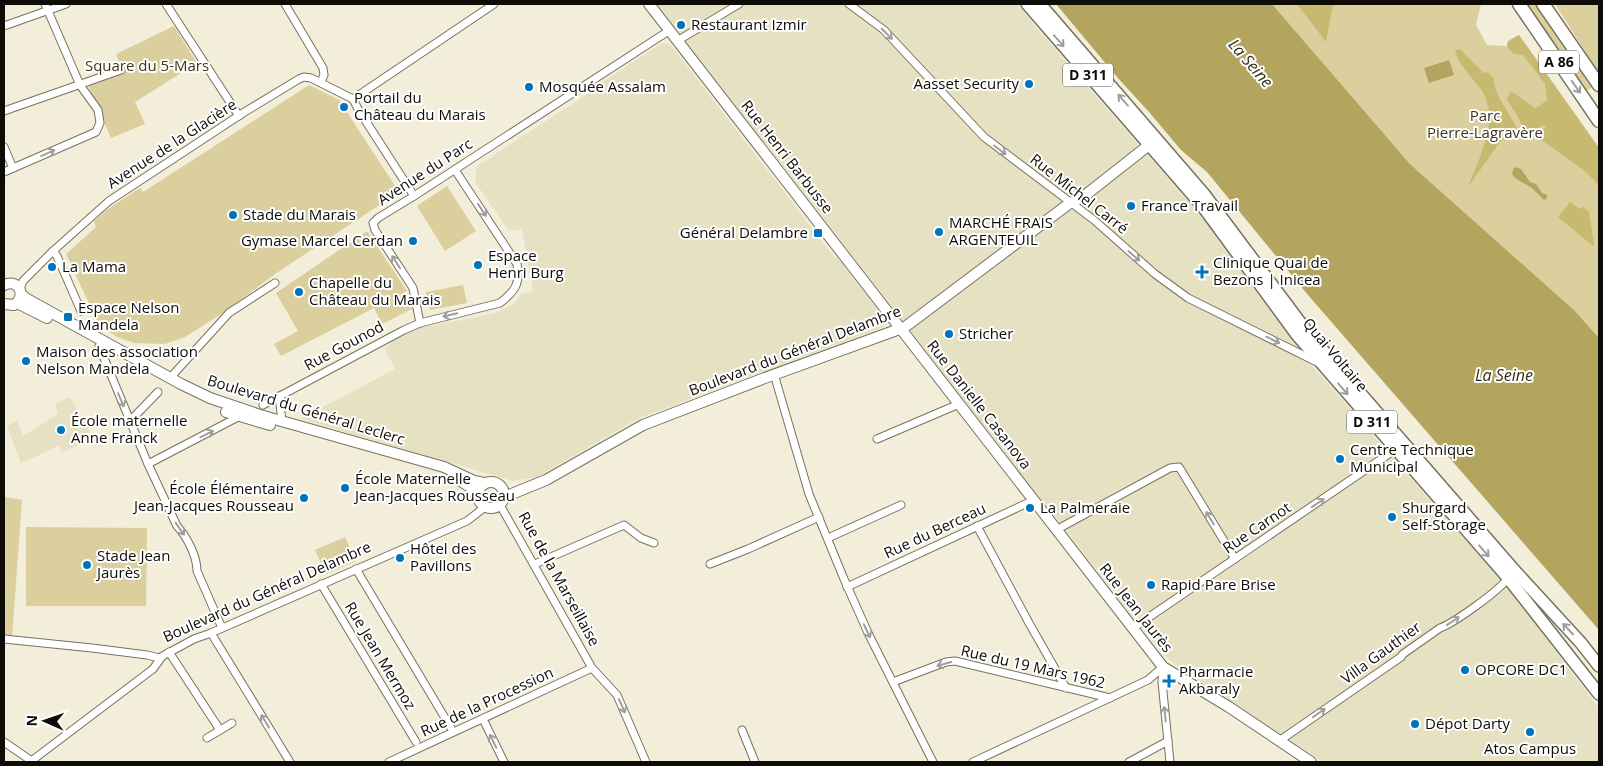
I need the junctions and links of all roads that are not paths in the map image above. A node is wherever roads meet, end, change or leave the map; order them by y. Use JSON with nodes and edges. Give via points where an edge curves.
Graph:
{"nodes":[{"id":1,"x":66,"y":4,"type":"edge"},
{"id":2,"x":166,"y":4,"type":"edge"},
{"id":3,"x":285,"y":4,"type":"edge"},
{"id":4,"x":494,"y":4,"type":"edge"},
{"id":5,"x":649,"y":4,"type":"edge"},
{"id":6,"x":739,"y":4,"type":"edge"},
{"id":7,"x":849,"y":4,"type":"edge"},
{"id":8,"x":1028,"y":4,"type":"edge"},
{"id":9,"x":1040,"y":4,"type":"edge"},
{"id":10,"x":1519,"y":4,"type":"edge"},
{"id":11,"x":1543,"y":4,"type":"edge"},
{"id":12,"x":1552,"y":4,"type":"edge"},
{"id":13,"x":46,"y":7,"type":"edge"},
{"id":14,"x":4,"y":26,"type":"edge"},
{"id":15,"x":670,"y":30,"type":"junction"},
{"id":16,"x":1565,"y":35,"type":"junction"},
{"id":17,"x":677,"y":41,"type":"junction"},
{"id":18,"x":121,"y":70,"type":"dead end"},
{"id":19,"x":321,"y":82,"type":"junction"},
{"id":20,"x":80,"y":85,"type":"junction"},
{"id":21,"x":1599,"y":85,"type":"edge"},
{"id":22,"x":353,"y":99,"type":"junction"},
{"id":23,"x":4,"y":111,"type":"edge"},
{"id":24,"x":239,"y":116,"type":"junction"},
{"id":25,"x":1599,"y":121,"type":"edge"},
{"id":26,"x":1153,"y":141,"type":"junction"},
{"id":27,"x":4,"y":147,"type":"edge"},
{"id":28,"x":13,"y":168,"type":"junction"},
{"id":29,"x":455,"y":170,"type":"junction"},
{"id":30,"x":4,"y":172,"type":"edge"},
{"id":31,"x":414,"y":196,"type":"junction"},
{"id":32,"x":1070,"y":203,"type":"junction"},
{"id":33,"x":53,"y":251,"type":"junction"},
{"id":34,"x":275,"y":283,"type":"dead end"},
{"id":35,"x":13,"y":288,"type":"edge"},
{"id":36,"x":4,"y":304,"type":"edge"},
{"id":37,"x":81,"y":311,"type":"dead end"},
{"id":38,"x":420,"y":323,"type":"junction"},
{"id":39,"x":901,"y":329,"type":"junction"},
{"id":40,"x":99,"y":346,"type":"junction"},
{"id":41,"x":1323,"y":365,"type":"junction"},
{"id":42,"x":774,"y":374,"type":"junction"},
{"id":43,"x":170,"y":378,"type":"junction"},
{"id":44,"x":158,"y":392,"type":"dead end"},
{"id":45,"x":280,"y":396,"type":"junction"},
{"id":46,"x":263,"y":404,"type":"dead end"},
{"id":47,"x":959,"y":404,"type":"junction"},
{"id":48,"x":240,"y":416,"type":"junction"},
{"id":49,"x":130,"y":421,"type":"junction"},
{"id":50,"x":282,"y":422,"type":"junction"},
{"id":51,"x":877,"y":439,"type":"dead end"},
{"id":52,"x":1396,"y":449,"type":"junction"},
{"id":53,"x":148,"y":464,"type":"junction"},
{"id":54,"x":484,"y":483,"type":"junction"},
{"id":55,"x":530,"y":486,"type":"junction"},
{"id":56,"x":501,"y":487,"type":"junction"},
{"id":57,"x":1034,"y":500,"type":"junction"},
{"id":58,"x":480,"y":501,"type":"junction"},
{"id":59,"x":502,"y":502,"type":"junction"},
{"id":60,"x":901,"y":505,"type":"dead end"},
{"id":61,"x":819,"y":518,"type":"junction"},
{"id":62,"x":977,"y":526,"type":"junction"},
{"id":63,"x":1056,"y":530,"type":"junction"},
{"id":64,"x":828,"y":538,"type":"junction"},
{"id":65,"x":654,"y":543,"type":"dead end"},
{"id":66,"x":1235,"y":559,"type":"junction"},
{"id":67,"x":534,"y":564,"type":"junction"},
{"id":68,"x":710,"y":564,"type":"dead end"},
{"id":69,"x":356,"y":569,"type":"junction"},
{"id":70,"x":1508,"y":578,"type":"junction"},
{"id":71,"x":321,"y":584,"type":"junction"},
{"id":72,"x":847,"y":587,"type":"junction"},
{"id":73,"x":222,"y":628,"type":"junction"},
{"id":74,"x":1132,"y":628,"type":"junction"},
{"id":75,"x":211,"y":633,"type":"junction"},
{"id":76,"x":4,"y":639,"type":"edge"},
{"id":77,"x":169,"y":652,"type":"junction"},
{"id":78,"x":161,"y":658,"type":"junction"},
{"id":79,"x":1163,"y":666,"type":"junction"},
{"id":80,"x":1599,"y":666,"type":"edge"},
{"id":81,"x":592,"y":668,"type":"junction"},
{"id":82,"x":893,"y":682,"type":"junction"},
{"id":83,"x":1066,"y":688,"type":"junction"},
{"id":84,"x":1599,"y":694,"type":"edge"},
{"id":85,"x":1110,"y":698,"type":"junction"},
{"id":86,"x":483,"y":719,"type":"junction"},
{"id":87,"x":232,"y":723,"type":"dead end"},
{"id":88,"x":220,"y":730,"type":"junction"},
{"id":89,"x":452,"y":730,"type":"junction"},
{"id":90,"x":742,"y":730,"type":"dead end"},
{"id":91,"x":207,"y":738,"type":"dead end"},
{"id":92,"x":1168,"y":741,"type":"junction"},
{"id":93,"x":1279,"y":741,"type":"junction"},
{"id":94,"x":4,"y":742,"type":"edge"},
{"id":95,"x":417,"y":745,"type":"junction"},
{"id":96,"x":396,"y":761,"type":"edge"},
{"id":97,"x":32,"y":762,"type":"edge"},
{"id":98,"x":290,"y":762,"type":"edge"},
{"id":99,"x":388,"y":762,"type":"edge"},
{"id":100,"x":504,"y":762,"type":"edge"},
{"id":101,"x":646,"y":762,"type":"edge"},
{"id":102,"x":755,"y":762,"type":"edge"},
{"id":103,"x":933,"y":762,"type":"edge"},
{"id":104,"x":973,"y":762,"type":"edge"},
{"id":105,"x":1128,"y":762,"type":"edge"},
{"id":106,"x":1170,"y":762,"type":"edge"},
{"id":107,"x":1311,"y":762,"type":"edge"}],
"edges":[{"from":1,"to":13,"type":"street"},
{"from":2,"to":24,"type":"street"},
{"from":3,"to":19,"type":"street","via":[[323,68]]},
{"from":4,"to":22,"type":"street"},
{"from":5,"to":15,"type":"street","name":"Rue Henri Barbusse"},
{"from":6,"to":17,"type":"street"},
{"from":7,"to":32,"type":"street","name":"Rue Michel Carré","one_way":true,"via":[[884,30],[984,137]]},
{"from":8,"to":26,"type":"main road","number":"D 311","one_way":true},
{"from":26,"to":9,"type":"main road","number":"D 311","one_way":true,"via":[[1142,122]]},
{"from":10,"to":25,"type":"highway","number":"A 86","one_way":true},
{"from":11,"to":16,"type":"highway","number":"A 86"},
{"from":12,"to":16,"type":"highway","via":[[1566,28]]},
{"from":13,"to":14,"type":"street"},
{"from":13,"to":20,"type":"street"},
{"from":15,"to":17,"type":"street","name":"Rue Henri Barbusse"},
{"from":15,"to":29,"type":"street","name":"Avenue du Parc"},
{"from":16,"to":21,"type":"highway","number":"A 86"},
{"from":17,"to":39,"type":"street","name":"Rue Henri Barbusse"},
{"from":18,"to":20,"type":"street"},
{"from":19,"to":22,"type":"street","name":"Avenue de la Glacière"},
{"from":19,"to":24,"type":"street","name":"Avenue de la Glacière","via":[[304,77],[299,79]]},
{"from":20,"to":23,"type":"street"},
{"from":28,"to":20,"type":"street","one_way":true,"via":[[96,132],[100,123],[98,110]]},
{"from":22,"to":31,"type":"street"},
{"from":24,"to":33,"type":"street","name":"Avenue de la Glacière","via":[[109,201]]},
{"from":26,"to":32,"type":"street","name":"Boulevard du Général Delambre","via":[[1083,197]]},
{"from":26,"to":41,"type":"main road","name":"Quai Voltaire","number":"D 311","via":[[1297,335]]},
{"from":80,"to":26,"type":"main road","name":"Quai Voltaire","number":"D 311","one_way":true,"via":[[1308,333],[1210,201],[1167,151]]},
{"from":27,"to":28,"type":"street"},
{"from":28,"to":30,"type":"street"},
{"from":29,"to":31,"type":"street","name":"Avenue du Parc"},
{"from":29,"to":38,"type":"street","name":"Rue Gounod","one_way":true,"via":[[514,258],[519,274],[517,285],[500,302]]},
{"from":38,"to":31,"type":"street","name":"Avenue du Parc","one_way":true,"via":[[413,288],[373,223]]},
{"from":32,"to":39,"type":"street","name":"Boulevard du Général Delambre"},
{"from":32,"to":41,"type":"street","name":"Rue Michel Carré","one_way":true,"via":[[1188,298]]},
{"from":33,"to":35,"type":"street","name":"Avenue de la Glacière"},
{"from":33,"to":37,"type":"street"},
{"from":34,"to":43,"type":"street","via":[[229,313]]},
{"from":35,"to":36,"type":"street","via":[[10,306]]},
{"from":35,"to":40,"type":"street","name":"Boulevard du Général Leclerc"},
{"from":35,"to":43,"type":"street","name":"Boulevard du Général Leclerc","via":[[27,299]]},
{"from":38,"to":45,"type":"street","name":"Rue Gounod"},
{"from":39,"to":42,"type":"street","name":"Boulevard du Général Delambre"},
{"from":39,"to":47,"type":"street","name":"Rue Danielle Casanova"},
{"from":40,"to":48,"type":"street","name":"Boulevard du Général Leclerc","via":[[191,396]]},
{"from":40,"to":49,"type":"street","one_way":true},
{"from":41,"to":52,"type":"main road","name":"Quai Voltaire","number":"D 311","one_way":true},
{"from":42,"to":55,"type":"street","name":"Boulevard du Général Delambre","via":[[643,425],[554,476]]},
{"from":42,"to":61,"type":"street"},
{"from":43,"to":50,"type":"street","name":"Boulevard du Général Leclerc","via":[[216,400]]},
{"from":44,"to":49,"type":"street"},
{"from":45,"to":46,"type":"street","name":"Rue Gounod"},
{"from":45,"to":50,"type":"street"},
{"from":47,"to":51,"type":"street"},
{"from":47,"to":57,"type":"street","name":"Rue Danielle Casanova"},
{"from":53,"to":48,"type":"street","one_way":true},
{"from":48,"to":58,"type":"street","name":"Boulevard du Général Leclerc","via":[[440,472],[467,485]]},
{"from":49,"to":53,"type":"street"},
{"from":50,"to":54,"type":"street","name":"Boulevard du Général Leclerc","via":[[444,468]]},
{"from":66,"to":52,"type":"street","name":"Rue Carnot","one_way":true},
{"from":52,"to":70,"type":"main road","name":"Quai Voltaire","number":"D 311","one_way":true},
{"from":53,"to":73,"type":"street","one_way":true,"via":[[177,526],[184,534]]},
{"from":54,"to":56,"type":"street","via":[[494,482]]},
{"from":54,"to":58,"type":"street","via":[[479,488]]},
{"from":55,"to":56,"type":"street","name":"Boulevard du Général Delambre"},
{"from":55,"to":59,"type":"street","name":"Boulevard du Général Delambre","via":[[509,495]]},
{"from":56,"to":59,"type":"street","via":[[504,492]]},
{"from":57,"to":62,"type":"street","name":"Rue du Berceau"},
{"from":57,"to":63,"type":"street","name":"Rue Jean Jaurès"},
{"from":58,"to":59,"type":"street","via":[[494,508]]},
{"from":58,"to":69,"type":"street","name":"Boulevard du Général Delambre","via":[[476,513],[467,520]]},
{"from":59,"to":67,"type":"street","name":"Rue de la Marseillaise"},
{"from":60,"to":64,"type":"street"},
{"from":61,"to":64,"type":"street"},
{"from":61,"to":68,"type":"street"},
{"from":62,"to":72,"type":"street","name":"Rue du Berceau"},
{"from":62,"to":83,"type":"street"},
{"from":66,"to":63,"type":"street","one_way":true,"via":[[1179,467],[1170,468]]},
{"from":63,"to":74,"type":"street","name":"Rue Jean Jaurès"},
{"from":64,"to":72,"type":"street"},
{"from":65,"to":67,"type":"street","via":[[624,525]]},
{"from":66,"to":74,"type":"street","name":"Rue Carnot"},
{"from":67,"to":81,"type":"street","name":"Rue de la Marseillaise"},
{"from":69,"to":71,"type":"street","name":"Boulevard du Général Delambre"},
{"from":69,"to":89,"type":"street"},
{"from":70,"to":84,"type":"main road","name":"Quai Voltaire","number":"D 311"},
{"from":93,"to":70,"type":"street","name":"Villa Gauthier","one_way":true,"via":[[1499,589]]},
{"from":71,"to":73,"type":"street","name":"Boulevard du Général Delambre"},
{"from":71,"to":95,"type":"street","name":"Rue Jean Mermoz"},
{"from":72,"to":82,"type":"street","one_way":true},
{"from":73,"to":75,"type":"street","name":"Boulevard du Général Delambre"},
{"from":74,"to":79,"type":"street","name":"Rue Jean Jaurès"},
{"from":75,"to":77,"type":"street","name":"Boulevard du Général Delambre"},
{"from":98,"to":75,"type":"street","one_way":true},
{"from":76,"to":78,"type":"street","name":"Boulevard du Général Delambre"},
{"from":77,"to":78,"type":"street","name":"Boulevard du Général Delambre"},
{"from":77,"to":88,"type":"street"},
{"from":78,"to":97,"type":"street","via":[[153,669]]},
{"from":79,"to":85,"type":"street","via":[[1148,680]]},
{"from":92,"to":79,"type":"street","one_way":true},
{"from":79,"to":93,"type":"street","name":"Rue Jean Jaurès"},
{"from":81,"to":86,"type":"street","name":"Rue de la Procession"},
{"from":81,"to":101,"type":"street","name":"Rue de la Marseillaise","one_way":true,"via":[[617,695]]},
{"from":83,"to":82,"type":"street","name":"Rue du 19 Mars 1962","one_way":true,"via":[[955,661]]},
{"from":82,"to":103,"type":"street"},
{"from":83,"to":85,"type":"street","name":"Rue du 19 Mars 1962"},
{"from":85,"to":104,"type":"street"},
{"from":86,"to":89,"type":"street","name":"Rue de la Procession"},
{"from":100,"to":86,"type":"street","one_way":true},
{"from":87,"to":88,"type":"street"},
{"from":88,"to":91,"type":"street"},
{"from":89,"to":95,"type":"street","name":"Rue de la Procession"},
{"from":90,"to":102,"type":"street"},
{"from":92,"to":105,"type":"street"},
{"from":92,"to":106,"type":"street"},
{"from":93,"to":107,"type":"street","name":"Rue Jean Jaurès"},
{"from":94,"to":97,"type":"street"},
{"from":95,"to":96,"type":"street","name":"Rue de la Procession"},
{"from":96,"to":99,"type":"street","name":"Rue de la Procession"}]}
